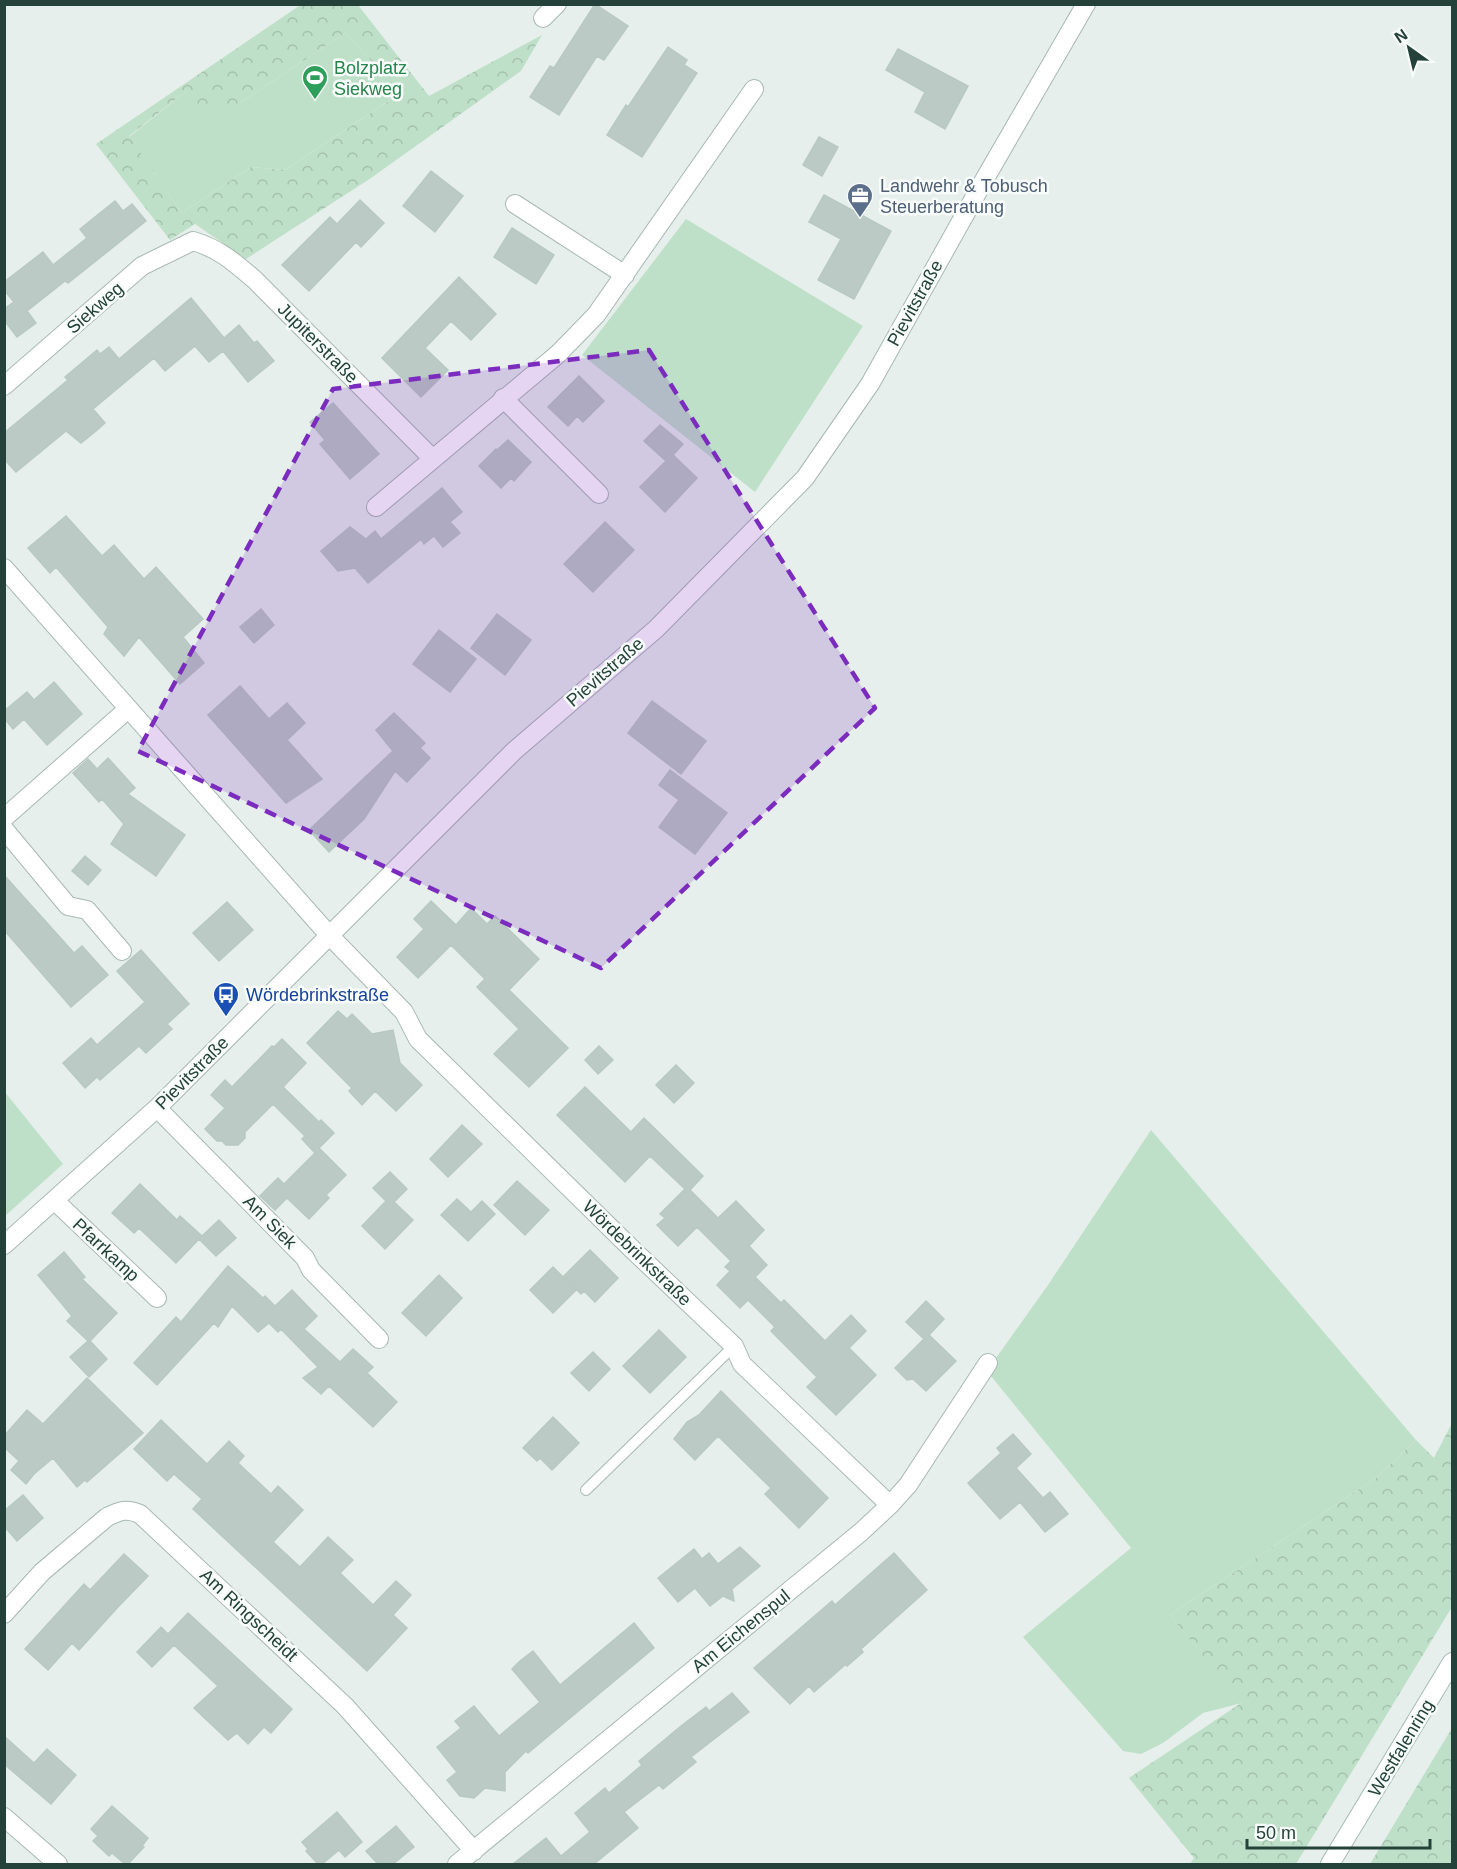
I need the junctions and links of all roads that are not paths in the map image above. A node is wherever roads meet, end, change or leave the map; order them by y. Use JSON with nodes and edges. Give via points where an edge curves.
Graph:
{"nodes":[{"id":1,"x":557,"y":4,"type":"edge"},
{"id":2,"x":1086,"y":4,"type":"edge"},
{"id":3,"x":543,"y":18,"type":"dead end"},
{"id":4,"x":754,"y":89,"type":"dead end"},
{"id":5,"x":515,"y":204,"type":"dead end"},
{"id":6,"x":193,"y":241,"type":"joint"},
{"id":7,"x":625,"y":275,"type":"junction"},
{"id":8,"x":4,"y":386,"type":"edge"},
{"id":9,"x":503,"y":398,"type":"junction"},
{"id":10,"x":433,"y":459,"type":"junction"},
{"id":11,"x":599,"y":494,"type":"dead end"},
{"id":12,"x":376,"y":507,"type":"dead end"},
{"id":13,"x":4,"y":568,"type":"edge"},
{"id":14,"x":128,"y":709,"type":"junction"},
{"id":15,"x":4,"y":818,"type":"edge"},
{"id":16,"x":4,"y":829,"type":"edge"},
{"id":17,"x":329,"y":935,"type":"junction"},
{"id":18,"x":122,"y":951,"type":"dead end"},
{"id":19,"x":157,"y":1108,"type":"junction"},
{"id":20,"x":55,"y":1201,"type":"junction"},
{"id":21,"x":4,"y":1245,"type":"edge"},
{"id":22,"x":157,"y":1298,"type":"dead end"},
{"id":23,"x":379,"y":1339,"type":"dead end"},
{"id":24,"x":734,"y":1346,"type":"junction"},
{"id":25,"x":988,"y":1363,"type":"dead end"},
{"id":26,"x":586,"y":1490,"type":"dead end"},
{"id":27,"x":890,"y":1505,"type":"junction"},
{"id":28,"x":4,"y":1614,"type":"edge"},
{"id":29,"x":1452,"y":1662,"type":"edge"},
{"id":30,"x":4,"y":1817,"type":"edge"},
{"id":31,"x":474,"y":1851,"type":"junction"},
{"id":32,"x":58,"y":1864,"type":"edge"},
{"id":33,"x":458,"y":1864,"type":"edge"},
{"id":34,"x":1330,"y":1864,"type":"edge"}],
"edges":[{"from":1,"to":3,"type":"street"},
{"from":2,"to":17,"type":"street","name":"Pievitstraße","via":[[870,384],[805,477],[656,629],[514,751]]},
{"from":4,"to":7,"type":"street"},
{"from":5,"to":7,"type":"street"},
{"from":6,"to":8,"type":"street","name":"Siekweg","via":[[142,266]]},
{"from":6,"to":10,"type":"street","name":"Jupiterstraße","via":[[211,246],[255,280]]},
{"from":7,"to":9,"type":"street","via":[[596,315],[558,354]]},
{"from":9,"to":10,"type":"street"},
{"from":9,"to":11,"type":"street"},
{"from":10,"to":12,"type":"street"},
{"from":13,"to":14,"type":"street","name":"Wördebrinkstraße"},
{"from":14,"to":15,"type":"street"},
{"from":14,"to":17,"type":"street","name":"Wördebrinkstraße"},
{"from":16,"to":18,"type":"street","via":[[68,906],[87,910]]},
{"from":17,"to":19,"type":"street","name":"Pievitstraße"},
{"from":17,"to":24,"type":"street","name":"Wördebrinkstraße","via":[[404,1012],[418,1039]]},
{"from":19,"to":20,"type":"street","name":"Pievitstraße"},
{"from":19,"to":23,"type":"street","name":"Am Siek","via":[[305,1257],[311,1270]]},
{"from":20,"to":21,"type":"street","name":"Pievitstraße"},
{"from":20,"to":22,"type":"street","name":"Pfarrkamp"},
{"from":24,"to":26,"type":"lane"},
{"from":24,"to":27,"type":"street","name":"Wördebrinkstraße","via":[[742,1364]]},
{"from":25,"to":27,"type":"street","name":"Am Eichenspul","via":[[908,1485]]},
{"from":27,"to":31,"type":"street","name":"Am Eichenspul"},
{"from":28,"to":31,"type":"street","name":"Am Ringscheidt","via":[[42,1572],[99,1522],[118,1512],[130,1510],[140,1514],[345,1706]]},
{"from":29,"to":34,"type":"street","name":"Westfalenring"},
{"from":30,"to":32,"type":"street"},
{"from":31,"to":33,"type":"street","name":"Am Eichenspul"}]}
